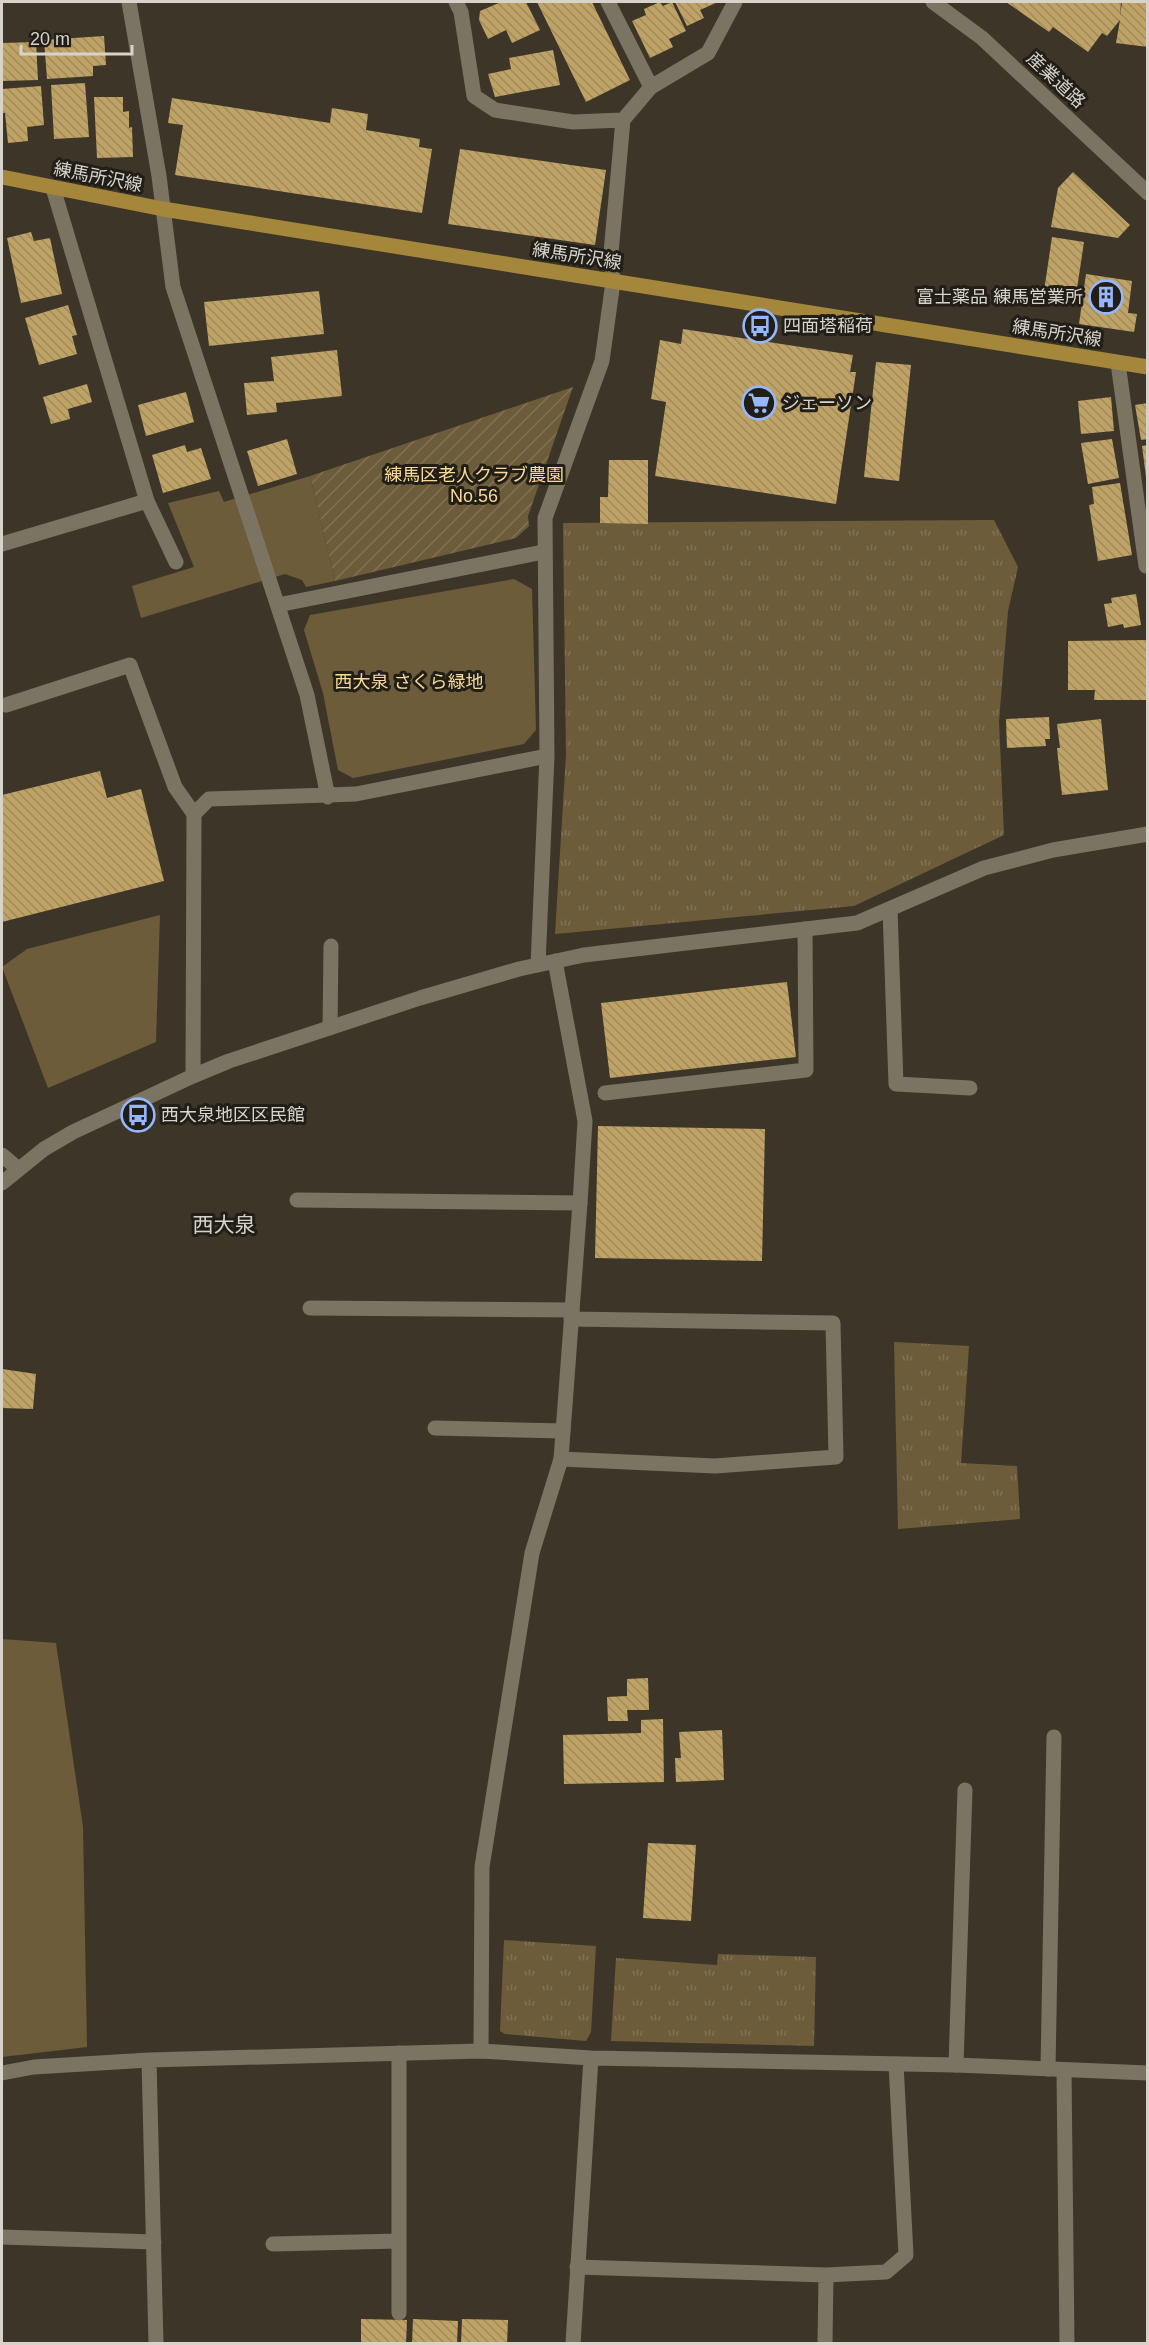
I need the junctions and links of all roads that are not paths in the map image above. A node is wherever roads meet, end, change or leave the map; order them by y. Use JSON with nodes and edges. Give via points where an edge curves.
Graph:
{"nodes":[{"id":1,"x":129,"y":2,"type":"edge"},
{"id":2,"x":456,"y":2,"type":"edge"},
{"id":3,"x":608,"y":2,"type":"edge"},
{"id":4,"x":735,"y":2,"type":"edge"},
{"id":5,"x":933,"y":2,"type":"edge"},
{"id":6,"x":651,"y":87,"type":"junction"},
{"id":7,"x":623,"y":120,"type":"junction"},
{"id":8,"x":2,"y":177,"type":"edge"},
{"id":9,"x":53,"y":188,"type":"junction"},
{"id":10,"x":1148,"y":193,"type":"edge"},
{"id":11,"x":163,"y":209,"type":"junction"},
{"id":12,"x":613,"y":282,"type":"junction"},
{"id":13,"x":1118,"y":363,"type":"junction"},
{"id":14,"x":1148,"y":368,"type":"edge"},
{"id":15,"x":147,"y":501,"type":"junction"},
{"id":16,"x":2,"y":544,"type":"edge"},
{"id":17,"x":543,"y":552,"type":"junction"},
{"id":18,"x":176,"y":562,"type":"dead end"},
{"id":19,"x":1146,"y":566,"type":"edge"},
{"id":20,"x":278,"y":604,"type":"junction"},
{"id":21,"x":6,"y":705,"type":"dead end"},
{"id":22,"x":547,"y":756,"type":"junction"},
{"id":23,"x":328,"y":797,"type":"junction"},
{"id":24,"x":194,"y":814,"type":"junction"},
{"id":25,"x":1148,"y":834,"type":"edge"},
{"id":26,"x":890,"y":909,"type":"junction"},
{"id":27,"x":805,"y":929,"type":"junction"},
{"id":28,"x":331,"y":946,"type":"dead end"},
{"id":29,"x":555,"y":961,"type":"junction"},
{"id":30,"x":538,"y":965,"type":"junction"},
{"id":31,"x":330,"y":1028,"type":"junction"},
{"id":32,"x":193,"y":1076,"type":"junction"},
{"id":33,"x":970,"y":1088,"type":"dead end"},
{"id":34,"x":605,"y":1093,"type":"dead end"},
{"id":35,"x":2,"y":1155,"type":"edge"},
{"id":36,"x":17,"y":1168,"type":"junction"},
{"id":37,"x":2,"y":1183,"type":"edge"},
{"id":38,"x":297,"y":1200,"type":"dead end"},
{"id":39,"x":580,"y":1203,"type":"junction"},
{"id":40,"x":310,"y":1308,"type":"dead end"},
{"id":41,"x":571,"y":1314,"type":"junction"},
{"id":42,"x":435,"y":1428,"type":"dead end"},
{"id":43,"x":563,"y":1431,"type":"junction"},
{"id":44,"x":561,"y":1459,"type":"junction"},
{"id":45,"x":1054,"y":1737,"type":"dead end"},
{"id":46,"x":965,"y":1790,"type":"dead end"},
{"id":47,"x":481,"y":2051,"type":"junction"},
{"id":48,"x":399,"y":2053,"type":"junction"},
{"id":49,"x":591,"y":2058,"type":"junction"},
{"id":50,"x":149,"y":2060,"type":"junction"},
{"id":51,"x":896,"y":2064,"type":"junction"},
{"id":52,"x":956,"y":2065,"type":"junction"},
{"id":53,"x":1048,"y":2069,"type":"junction"},
{"id":54,"x":1064,"y":2070,"type":"junction"},
{"id":55,"x":2,"y":2073,"type":"edge"},
{"id":56,"x":1148,"y":2073,"type":"edge"},
{"id":57,"x":2,"y":2237,"type":"edge"},
{"id":58,"x":399,"y":2241,"type":"junction"},
{"id":59,"x":154,"y":2242,"type":"junction"},
{"id":60,"x":273,"y":2244,"type":"dead end"},
{"id":61,"x":577,"y":2267,"type":"junction"},
{"id":62,"x":826,"y":2275,"type":"junction"},
{"id":63,"x":399,"y":2313,"type":"dead end"},
{"id":64,"x":156,"y":2343,"type":"edge"},
{"id":65,"x":573,"y":2343,"type":"edge"},
{"id":66,"x":825,"y":2343,"type":"edge"},
{"id":67,"x":1067,"y":2343,"type":"edge"}],
"edges":[{"from":1,"to":11,"type":"street"},
{"from":2,"to":7,"type":"street","via":[[462,12],[474,96],[495,110],[573,122]]},
{"from":3,"to":6,"type":"street"},
{"from":4,"to":6,"type":"street","via":[[708,53]]},
{"from":5,"to":10,"type":"street","name":"産業道路","via":[[982,38]]},
{"from":6,"to":7,"type":"street"},
{"from":7,"to":12,"type":"street","via":[[611,253]]},
{"from":8,"to":9,"type":"main road","name":"練馬所沢線"},
{"from":9,"to":11,"type":"main road","name":"練馬所沢線"},
{"from":9,"to":15,"type":"street"},
{"from":11,"to":12,"type":"main road","name":"練馬所沢線"},
{"from":11,"to":20,"type":"street","via":[[173,287]]},
{"from":12,"to":13,"type":"main road","name":"練馬所沢線"},
{"from":12,"to":17,"type":"street","via":[[602,361],[544,518]]},
{"from":13,"to":14,"type":"main road","name":"練馬所沢線"},
{"from":13,"to":19,"type":"street"},
{"from":15,"to":16,"type":"street"},
{"from":15,"to":18,"type":"street"},
{"from":17,"to":20,"type":"street"},
{"from":17,"to":22,"type":"street"},
{"from":20,"to":23,"type":"street","via":[[307,695]]},
{"from":21,"to":24,"type":"street","via":[[130,665],[175,788]]},
{"from":22,"to":23,"type":"street"},
{"from":22,"to":30,"type":"street"},
{"from":23,"to":24,"type":"street","via":[[209,799]]},
{"from":24,"to":32,"type":"street"},
{"from":25,"to":26,"type":"street","via":[[1053,850],[984,868]]},
{"from":26,"to":27,"type":"street","via":[[857,923]]},
{"from":26,"to":33,"type":"street","via":[[896,1084]]},
{"from":27,"to":29,"type":"street"},
{"from":27,"to":34,"type":"street","via":[[806,1070]]},
{"from":28,"to":31,"type":"street"},
{"from":29,"to":30,"type":"street"},
{"from":29,"to":39,"type":"street","via":[[585,1120]]},
{"from":30,"to":31,"type":"street"},
{"from":31,"to":32,"type":"street"},
{"from":32,"to":36,"type":"street","via":[[73,1132]]},
{"from":35,"to":36,"type":"street"},
{"from":36,"to":37,"type":"street"},
{"from":38,"to":39,"type":"street"},
{"from":39,"to":41,"type":"street"},
{"from":40,"to":41,"type":"street"},
{"from":41,"to":43,"type":"street"},
{"from":41,"to":44,"type":"street","via":[[833,1323],[836,1457],[715,1466]]},
{"from":42,"to":43,"type":"street"},
{"from":43,"to":44,"type":"street"},
{"from":44,"to":47,"type":"street","via":[[532,1553],[482,1867]]},
{"from":45,"to":53,"type":"street"},
{"from":46,"to":52,"type":"street"},
{"from":47,"to":48,"type":"street"},
{"from":47,"to":49,"type":"street"},
{"from":48,"to":50,"type":"street"},
{"from":48,"to":58,"type":"street"},
{"from":49,"to":51,"type":"street"},
{"from":49,"to":61,"type":"street"},
{"from":50,"to":55,"type":"street","via":[[34,2067]]},
{"from":50,"to":59,"type":"street"},
{"from":51,"to":52,"type":"street"},
{"from":51,"to":62,"type":"street","via":[[906,2255],[886,2272]]},
{"from":52,"to":53,"type":"street"},
{"from":53,"to":54,"type":"street"},
{"from":54,"to":56,"type":"street"},
{"from":54,"to":67,"type":"street"},
{"from":57,"to":59,"type":"street"},
{"from":58,"to":60,"type":"street"},
{"from":58,"to":63,"type":"street"},
{"from":59,"to":64,"type":"street"},
{"from":61,"to":62,"type":"street"},
{"from":61,"to":65,"type":"street"},
{"from":62,"to":66,"type":"street"}]}
